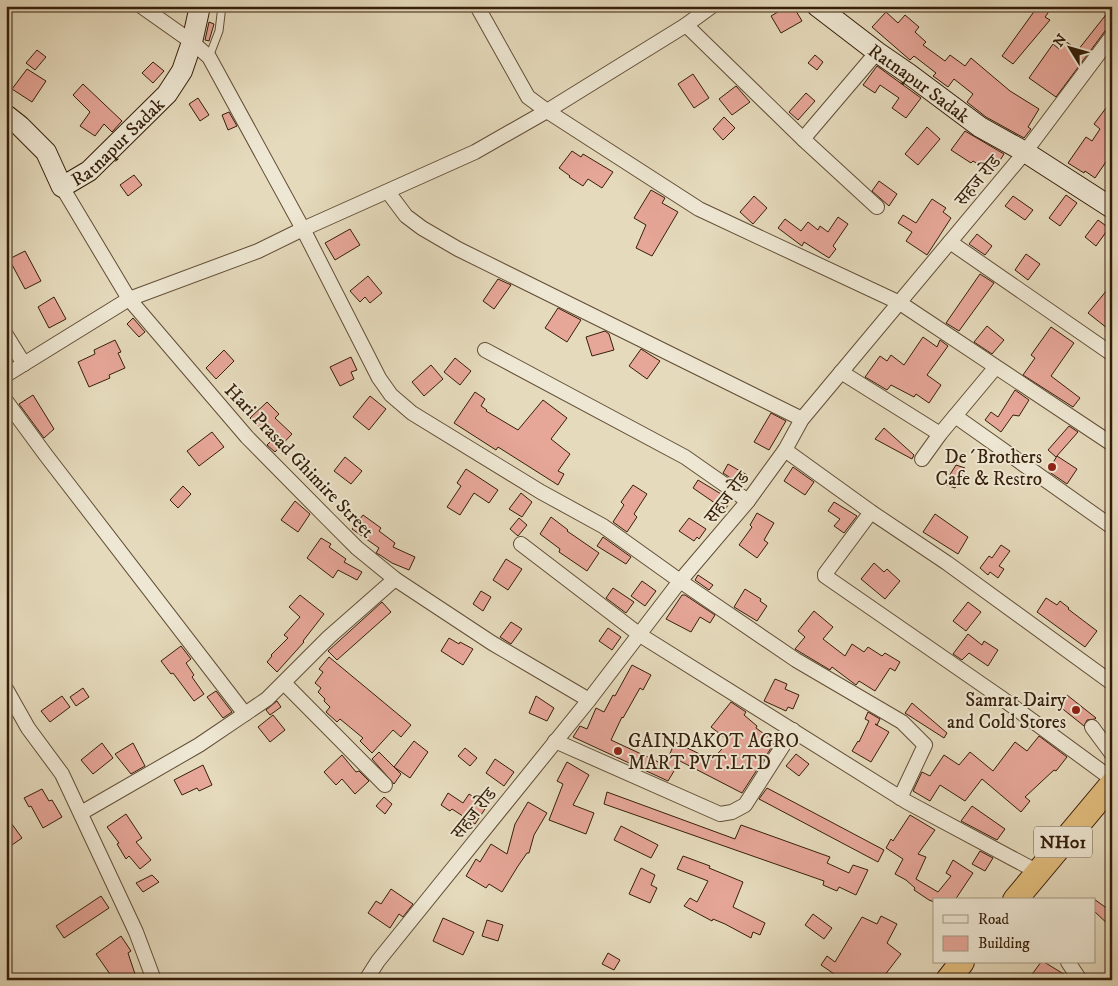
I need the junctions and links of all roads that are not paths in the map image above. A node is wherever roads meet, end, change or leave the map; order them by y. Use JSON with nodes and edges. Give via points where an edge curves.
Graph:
{"nodes":[{"id":1,"x":141,"y":6,"type":"edge"},
{"id":2,"x":200,"y":6,"type":"edge"},
{"id":3,"x":222,"y":6,"type":"edge"},
{"id":4,"x":477,"y":6,"type":"edge"},
{"id":5,"x":817,"y":6,"type":"edge"},
{"id":6,"x":710,"y":7,"type":"edge"},
{"id":7,"x":686,"y":25,"type":"junction"},
{"id":8,"x":1112,"y":36,"type":"edge"},
{"id":9,"x":192,"y":42,"type":"junction"},
{"id":10,"x":877,"y":52,"type":"junction"},
{"id":11,"x":209,"y":57,"type":"junction"},
{"id":12,"x":547,"y":110,"type":"junction"},
{"id":13,"x":6,"y":115,"type":"edge"},
{"id":14,"x":803,"y":139,"type":"junction"},
{"id":15,"x":1025,"y":152,"type":"junction"},
{"id":16,"x":62,"y":186,"type":"junction"},
{"id":17,"x":388,"y":192,"type":"junction"},
{"id":18,"x":877,"y":207,"type":"dead end"},
{"id":19,"x":1112,"y":208,"type":"edge"},
{"id":20,"x":304,"y":229,"type":"junction"},
{"id":21,"x":950,"y":242,"type":"junction"},
{"id":22,"x":129,"y":299,"type":"junction"},
{"id":23,"x":900,"y":303,"type":"junction"},
{"id":24,"x":6,"y":335,"type":"edge"},
{"id":25,"x":485,"y":350,"type":"dead end"},
{"id":26,"x":1112,"y":354,"type":"edge"},
{"id":27,"x":24,"y":364,"type":"junction"},
{"id":28,"x":995,"y":368,"type":"junction"},
{"id":29,"x":841,"y":372,"type":"junction"},
{"id":30,"x":6,"y":375,"type":"edge"},
{"id":31,"x":6,"y":401,"type":"edge"},
{"id":32,"x":955,"y":416,"type":"junction"},
{"id":33,"x":802,"y":419,"type":"junction"},
{"id":34,"x":940,"y":434,"type":"junction"},
{"id":35,"x":1112,"y":444,"type":"edge"},
{"id":36,"x":785,"y":450,"type":"junction"},
{"id":37,"x":922,"y":459,"type":"dead end"},
{"id":38,"x":748,"y":501,"type":"junction"},
{"id":39,"x":871,"y":512,"type":"junction"},
{"id":40,"x":1112,"y":527,"type":"edge"},
{"id":41,"x":521,"y":544,"type":"dead end"},
{"id":42,"x":395,"y":579,"type":"junction"},
{"id":43,"x":680,"y":581,"type":"junction"},
{"id":44,"x":640,"y":634,"type":"junction"},
{"id":45,"x":284,"y":683,"type":"junction"},
{"id":46,"x":1112,"y":683,"type":"edge"},
{"id":47,"x":6,"y":689,"type":"edge"},
{"id":48,"x":589,"y":700,"type":"junction"},
{"id":49,"x":245,"y":714,"type":"junction"},
{"id":50,"x":1092,"y":726,"type":"dead end"},
{"id":51,"x":793,"y":730,"type":"junction"},
{"id":52,"x":555,"y":741,"type":"junction"},
{"id":53,"x":1112,"y":754,"type":"edge"},
{"id":54,"x":1112,"y":779,"type":"edge"},
{"id":55,"x":1112,"y":784,"type":"edge"},
{"id":56,"x":385,"y":785,"type":"dead end"},
{"id":57,"x":900,"y":798,"type":"junction"},
{"id":58,"x":81,"y":813,"type":"junction"},
{"id":59,"x":1038,"y":872,"type":"junction"},
{"id":60,"x":1018,"y":898,"type":"edge"},
{"id":61,"x":960,"y":964,"type":"edge"},
{"id":62,"x":1069,"y":964,"type":"edge"},
{"id":63,"x":154,"y":980,"type":"edge"},
{"id":64,"x":366,"y":980,"type":"edge"},
{"id":65,"x":948,"y":980,"type":"edge"},
{"id":66,"x":1080,"y":980,"type":"edge"}],
"edges":[{"from":1,"to":9,"type":"street"},
{"from":2,"to":9,"type":"main road","name":"Ratnapur Sadak"},
{"from":3,"to":11,"type":"lane","via":[[219,31]]},
{"from":4,"to":12,"type":"street","via":[[528,97]]},
{"from":5,"to":10,"type":"main road","name":"Ratnapur Sadak"},
{"from":6,"to":7,"type":"street"},
{"from":7,"to":12,"type":"street"},
{"from":7,"to":14,"type":"street"},
{"from":8,"to":15,"type":"street","name":"सहज रोड"},
{"from":9,"to":11,"type":"street"},
{"from":9,"to":16,"type":"main road","name":"Ratnapur Sadak","via":[[182,71],[168,94],[89,171]]},
{"from":10,"to":14,"type":"street"},
{"from":10,"to":15,"type":"main road","name":"Ratnapur Sadak","via":[[980,128]]},
{"from":11,"to":20,"type":"street"},
{"from":12,"to":17,"type":"street","via":[[475,152]]},
{"from":12,"to":23,"type":"street","via":[[700,209]]},
{"from":13,"to":16,"type":"main road","name":"Ratnapur Sadak","via":[[46,152]]},
{"from":14,"to":18,"type":"street"},
{"from":15,"to":19,"type":"main road","name":"Ratnapur Sadak"},
{"from":15,"to":21,"type":"street","name":"सहज रोड"},
{"from":16,"to":22,"type":"street","name":"Hari Prasad Ghimire Street"},
{"from":17,"to":20,"type":"street"},
{"from":17,"to":33,"type":"street","via":[[406,216],[458,249]]},
{"from":20,"to":22,"type":"street","via":[[258,251]]},
{"from":20,"to":43,"type":"street","via":[[379,378],[392,395],[421,418],[603,526]]},
{"from":21,"to":23,"type":"street","name":"सहज रोड"},
{"from":21,"to":26,"type":"street"},
{"from":22,"to":27,"type":"street"},
{"from":22,"to":42,"type":"street","name":"Hari Prasad Ghimire Street","via":[[247,437],[357,548]]},
{"from":23,"to":28,"type":"street"},
{"from":23,"to":29,"type":"street","name":"सहज रोड"},
{"from":24,"to":27,"type":"street"},
{"from":25,"to":38,"type":"street","via":[[685,456]]},
{"from":27,"to":30,"type":"street"},
{"from":28,"to":32,"type":"street"},
{"from":28,"to":35,"type":"street"},
{"from":29,"to":33,"type":"street","name":"सहज रोड"},
{"from":29,"to":34,"type":"street"},
{"from":31,"to":49,"type":"street"},
{"from":32,"to":34,"type":"street"},
{"from":32,"to":40,"type":"street"},
{"from":33,"to":36,"type":"street","name":"सहज रोड"},
{"from":34,"to":37,"type":"street"},
{"from":36,"to":38,"type":"street","name":"सहज रोड"},
{"from":36,"to":39,"type":"street"},
{"from":38,"to":43,"type":"street","name":"सहज रोड"},
{"from":39,"to":46,"type":"street"},
{"from":39,"to":54,"type":"street","via":[[825,576]]},
{"from":41,"to":44,"type":"street"},
{"from":42,"to":45,"type":"street","via":[[329,637]]},
{"from":42,"to":48,"type":"street","name":"Hari Prasad Ghimire Street","via":[[492,643]]},
{"from":43,"to":44,"type":"street","name":"सहज रोड"},
{"from":43,"to":57,"type":"street","via":[[796,660],[902,722],[926,744]]},
{"from":44,"to":48,"type":"street","name":"सहज रोड"},
{"from":44,"to":51,"type":"street"},
{"from":45,"to":49,"type":"street"},
{"from":45,"to":56,"type":"street"},
{"from":47,"to":58,"type":"street","via":[[28,728],[62,774]]},
{"from":48,"to":52,"type":"street","name":"सहज रोड"},
{"from":49,"to":58,"type":"street","via":[[174,760]]},
{"from":50,"to":53,"type":"street"},
{"from":51,"to":52,"type":"street","via":[[744,805],[720,814]]},
{"from":51,"to":57,"type":"street"},
{"from":52,"to":64,"type":"street","name":"सहज रोड"},
{"from":55,"to":59,"type":"highway","number":"NH01"},
{"from":57,"to":59,"type":"street"},
{"from":58,"to":63,"type":"street","via":[[136,932]]},
{"from":59,"to":60,"type":"highway","number":"NH01"},
{"from":61,"to":65,"type":"highway"},
{"from":62,"to":66,"type":"street"}]}
